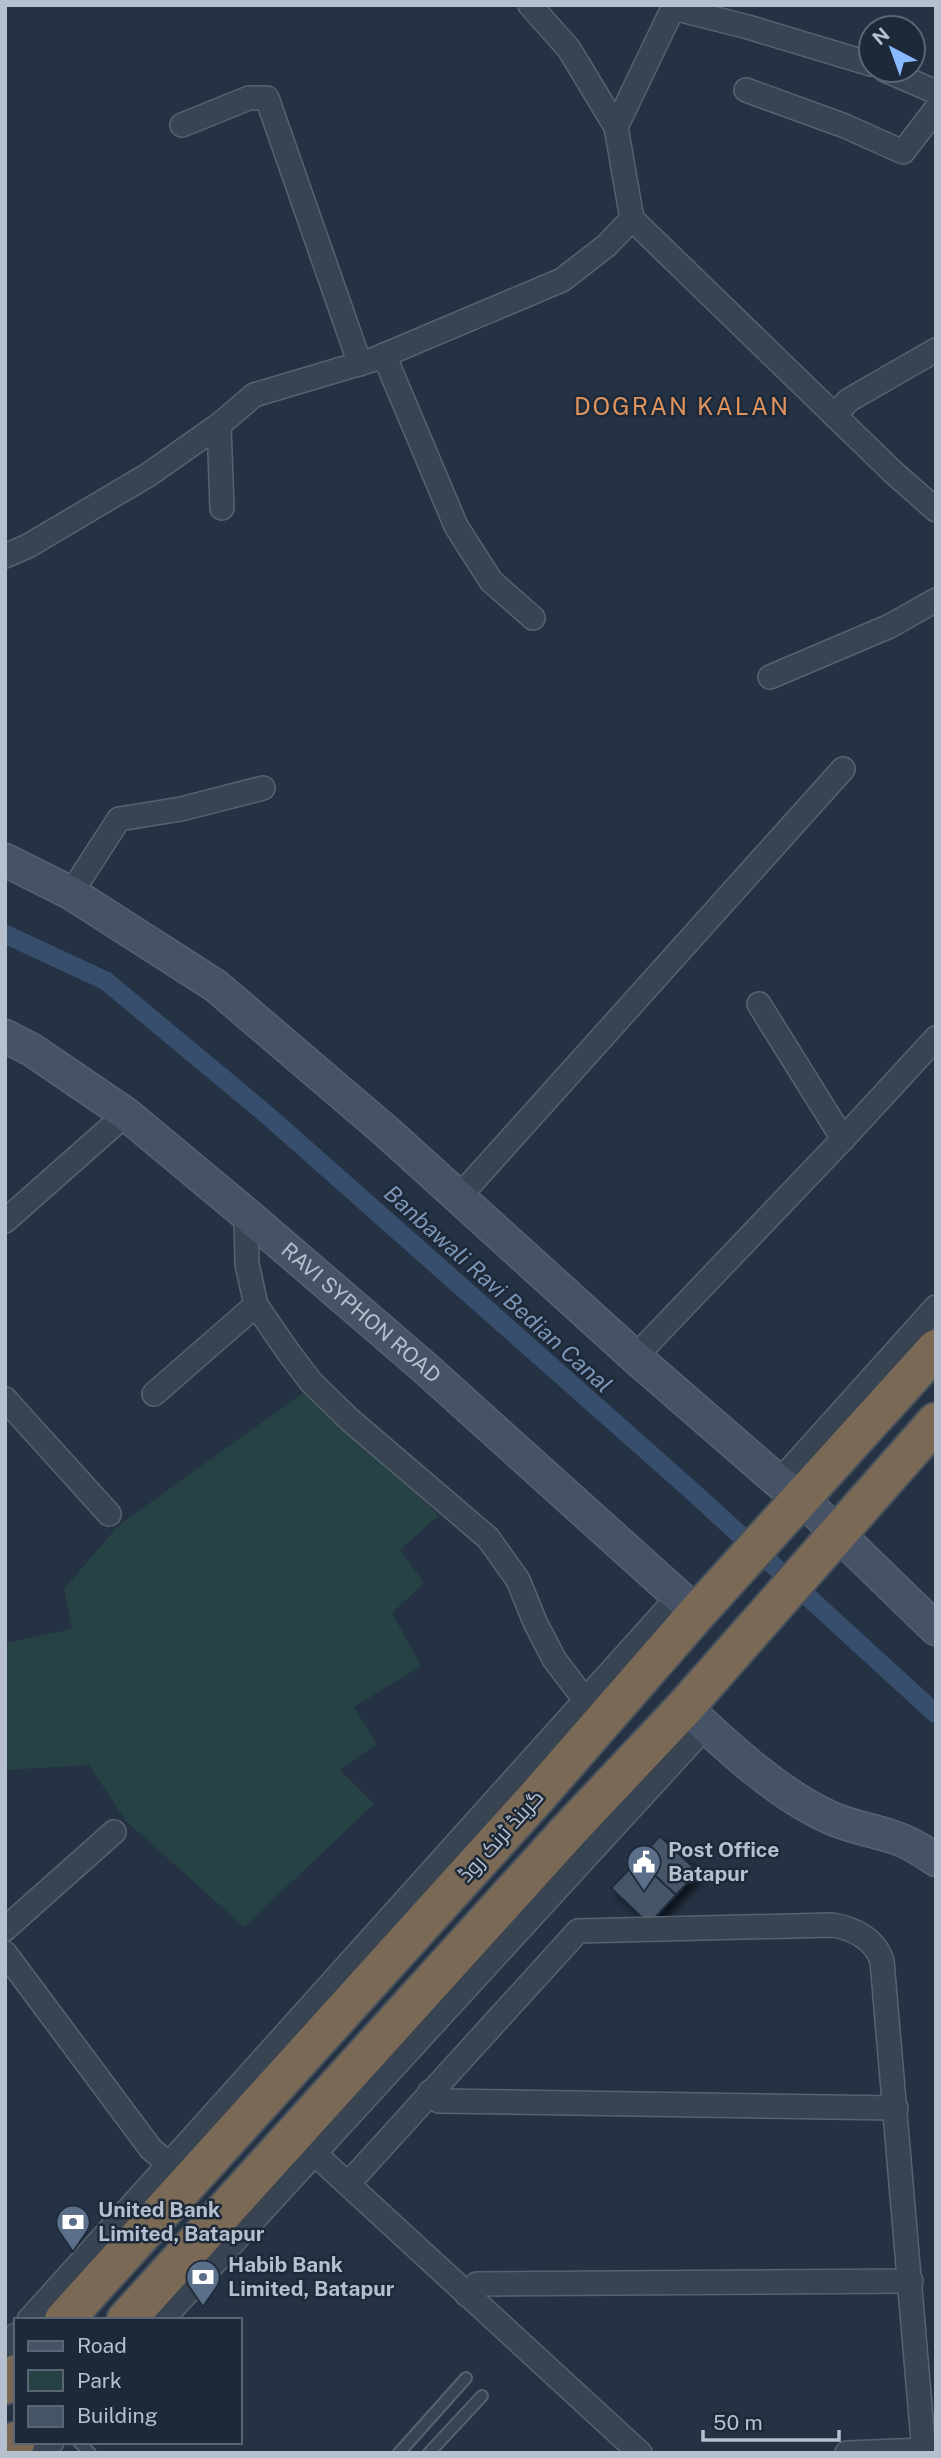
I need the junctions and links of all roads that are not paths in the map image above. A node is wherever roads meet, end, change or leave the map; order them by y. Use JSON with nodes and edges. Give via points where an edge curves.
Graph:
{"nodes":[{"id":1,"x":530,"y":5,"type":"edge"},
{"id":2,"x":672,"y":7,"type":"edge"},
{"id":3,"x":857,"y":60,"type":"edge"},
{"id":4,"x":917,"y":84,"type":"edge"},
{"id":5,"x":746,"y":90,"type":"dead end"},
{"id":6,"x":936,"y":92,"type":"edge"},
{"id":7,"x":936,"y":109,"type":"edge"},
{"id":8,"x":182,"y":125,"type":"dead end"},
{"id":9,"x":616,"y":127,"type":"junction"},
{"id":10,"x":632,"y":219,"type":"junction"},
{"id":11,"x":936,"y":351,"type":"edge"},
{"id":12,"x":384,"y":355,"type":"junction"},
{"id":13,"x":360,"y":364,"type":"junction"},
{"id":14,"x":834,"y":415,"type":"junction"},
{"id":15,"x":219,"y":425,"type":"junction"},
{"id":16,"x":222,"y":508,"type":"dead end"},
{"id":17,"x":936,"y":510,"type":"edge"},
{"id":18,"x":5,"y":556,"type":"edge"},
{"id":19,"x":936,"y":600,"type":"edge"},
{"id":20,"x":533,"y":618,"type":"dead end"},
{"id":21,"x":770,"y":677,"type":"dead end"},
{"id":22,"x":843,"y":769,"type":"dead end"},
{"id":23,"x":263,"y":788,"type":"dead end"},
{"id":24,"x":5,"y":860,"type":"edge"},
{"id":25,"x":71,"y":893,"type":"junction"},
{"id":26,"x":759,"y":1004,"type":"dead end"},
{"id":27,"x":5,"y":1036,"type":"edge"},
{"id":28,"x":936,"y":1038,"type":"edge"},
{"id":29,"x":126,"y":1114,"type":"junction"},
{"id":30,"x":843,"y":1139,"type":"junction"},
{"id":31,"x":458,"y":1198,"type":"junction"},
{"id":32,"x":246,"y":1214,"type":"junction"},
{"id":33,"x":5,"y":1221,"type":"edge"},
{"id":34,"x":257,"y":1305,"type":"junction"},
{"id":35,"x":936,"y":1307,"type":"edge"},
{"id":36,"x":936,"y":1349,"type":"edge"},
{"id":37,"x":635,"y":1357,"type":"junction"},
{"id":38,"x":154,"y":1394,"type":"dead end"},
{"id":39,"x":5,"y":1399,"type":"edge"},
{"id":40,"x":936,"y":1422,"type":"edge"},
{"id":41,"x":791,"y":1495,"type":"junction"},
{"id":42,"x":109,"y":1514,"type":"dead end"},
{"id":43,"x":832,"y":1540,"type":"junction"},
{"id":44,"x":694,"y":1605,"type":"junction"},
{"id":45,"x":936,"y":1629,"type":"edge"},
{"id":46,"x":595,"y":1709,"type":"junction"},
{"id":47,"x":696,"y":1716,"type":"junction"},
{"id":48,"x":535,"y":1799,"type":"junction"},
{"id":49,"x":571,"y":1828,"type":"junction"},
{"id":50,"x":114,"y":1832,"type":"dead end"},
{"id":51,"x":936,"y":1860,"type":"edge"},
{"id":52,"x":5,"y":1929,"type":"edge"},
{"id":53,"x":5,"y":1953,"type":"edge"},
{"id":54,"x":430,"y":2092,"type":"junction"},
{"id":55,"x":896,"y":2108,"type":"junction"},
{"id":56,"x":304,"y":2144,"type":"junction"},
{"id":57,"x":169,"y":2164,"type":"junction"},
{"id":58,"x":348,"y":2184,"type":"junction"},
{"id":59,"x":911,"y":2281,"type":"junction"},
{"id":60,"x":467,"y":2295,"type":"junction"},
{"id":61,"x":31,"y":2318,"type":"edge"},
{"id":62,"x":66,"y":2318,"type":"edge"},
{"id":63,"x":128,"y":2318,"type":"edge"},
{"id":64,"x":164,"y":2318,"type":"edge"},
{"id":65,"x":466,"y":2378,"type":"dead end"},
{"id":66,"x":482,"y":2396,"type":"dead end"},
{"id":67,"x":924,"y":2452,"type":"edge"},
{"id":68,"x":399,"y":2453,"type":"edge"},
{"id":69,"x":429,"y":2453,"type":"edge"},
{"id":70,"x":640,"y":2453,"type":"edge"},
{"id":71,"x":847,"y":2453,"type":"edge"}],
"edges":[{"from":1,"to":9,"type":"street","via":[[569,49]]},
{"from":2,"to":3,"type":"street"},
{"from":2,"to":9,"type":"street"},
{"from":4,"to":6,"type":"street"},
{"from":5,"to":7,"type":"street","via":[[903,152]]},
{"from":8,"to":13,"type":"street","via":[[249,98],[267,98]]},
{"from":9,"to":10,"type":"street"},
{"from":10,"to":12,"type":"street","via":[[562,280]]},
{"from":10,"to":14,"type":"street"},
{"from":11,"to":14,"type":"street","via":[[849,400]]},
{"from":12,"to":13,"type":"street"},
{"from":12,"to":20,"type":"street","via":[[456,526],[491,581]]},
{"from":13,"to":15,"type":"street","via":[[254,395]]},
{"from":14,"to":17,"type":"street"},
{"from":15,"to":16,"type":"street"},
{"from":15,"to":18,"type":"street","via":[[148,475]]},
{"from":19,"to":21,"type":"street","via":[[890,626]]},
{"from":22,"to":31,"type":"street"},
{"from":23,"to":25,"type":"street","via":[[119,819]]},
{"from":24,"to":25,"type":"street"},
{"from":25,"to":31,"type":"street","via":[[216,986]]},
{"from":26,"to":30,"type":"street"},
{"from":27,"to":29,"type":"street","name":"RAVI SYPHON ROAD"},
{"from":28,"to":30,"type":"street"},
{"from":29,"to":32,"type":"street","name":"RAVI SYPHON ROAD"},
{"from":29,"to":33,"type":"street"},
{"from":30,"to":37,"type":"street"},
{"from":31,"to":37,"type":"street"},
{"from":32,"to":34,"type":"street","via":[[247,1264]]},
{"from":32,"to":44,"type":"street","name":"RAVI SYPHON ROAD"},
{"from":34,"to":38,"type":"street"},
{"from":34,"to":46,"type":"street","via":[[311,1382],[488,1538],[519,1580],[554,1659]]},
{"from":35,"to":41,"type":"street"},
{"from":36,"to":41,"type":"highway","name":"گرینڈ ٹرنک روڈ"},
{"from":37,"to":41,"type":"street"},
{"from":39,"to":42,"type":"street"},
{"from":40,"to":43,"type":"highway"},
{"from":41,"to":43,"type":"street"},
{"from":41,"to":44,"type":"highway","name":"گرینڈ ٹرنک روڈ"},
{"from":43,"to":45,"type":"street"},
{"from":43,"to":47,"type":"highway","via":[[746,1637]]},
{"from":44,"to":46,"type":"highway","name":"گرینڈ ٹرنک روڈ"},
{"from":46,"to":48,"type":"highway","name":"گرینڈ ٹرنک روڈ"},
{"from":46,"to":57,"type":"street"},
{"from":47,"to":49,"type":"highway"},
{"from":47,"to":51,"type":"street","via":[[774,1783],[810,1807],[916,1846]]},
{"from":47,"to":56,"type":"street"},
{"from":48,"to":49,"type":"highway"},
{"from":48,"to":62,"type":"highway","name":"گرینڈ ٹرنک روڈ"},
{"from":49,"to":56,"type":"highway"},
{"from":50,"to":52,"type":"street"},
{"from":53,"to":57,"type":"street","via":[[151,2150]]},
{"from":54,"to":55,"type":"street","via":[[439,2101]]},
{"from":54,"to":55,"type":"street","via":[[578,1931],[832,1925],[860,1934],[879,1952]]},
{"from":54,"to":58,"type":"street"},
{"from":55,"to":59,"type":"street"},
{"from":56,"to":58,"type":"street"},
{"from":56,"to":63,"type":"highway"},
{"from":56,"to":64,"type":"street"},
{"from":57,"to":61,"type":"street"},
{"from":58,"to":60,"type":"street"},
{"from":59,"to":60,"type":"street","via":[[477,2284]]},
{"from":59,"to":67,"type":"street"},
{"from":60,"to":70,"type":"street"},
{"from":65,"to":68,"type":"lane"},
{"from":66,"to":69,"type":"lane"},
{"from":67,"to":71,"type":"street"}]}
